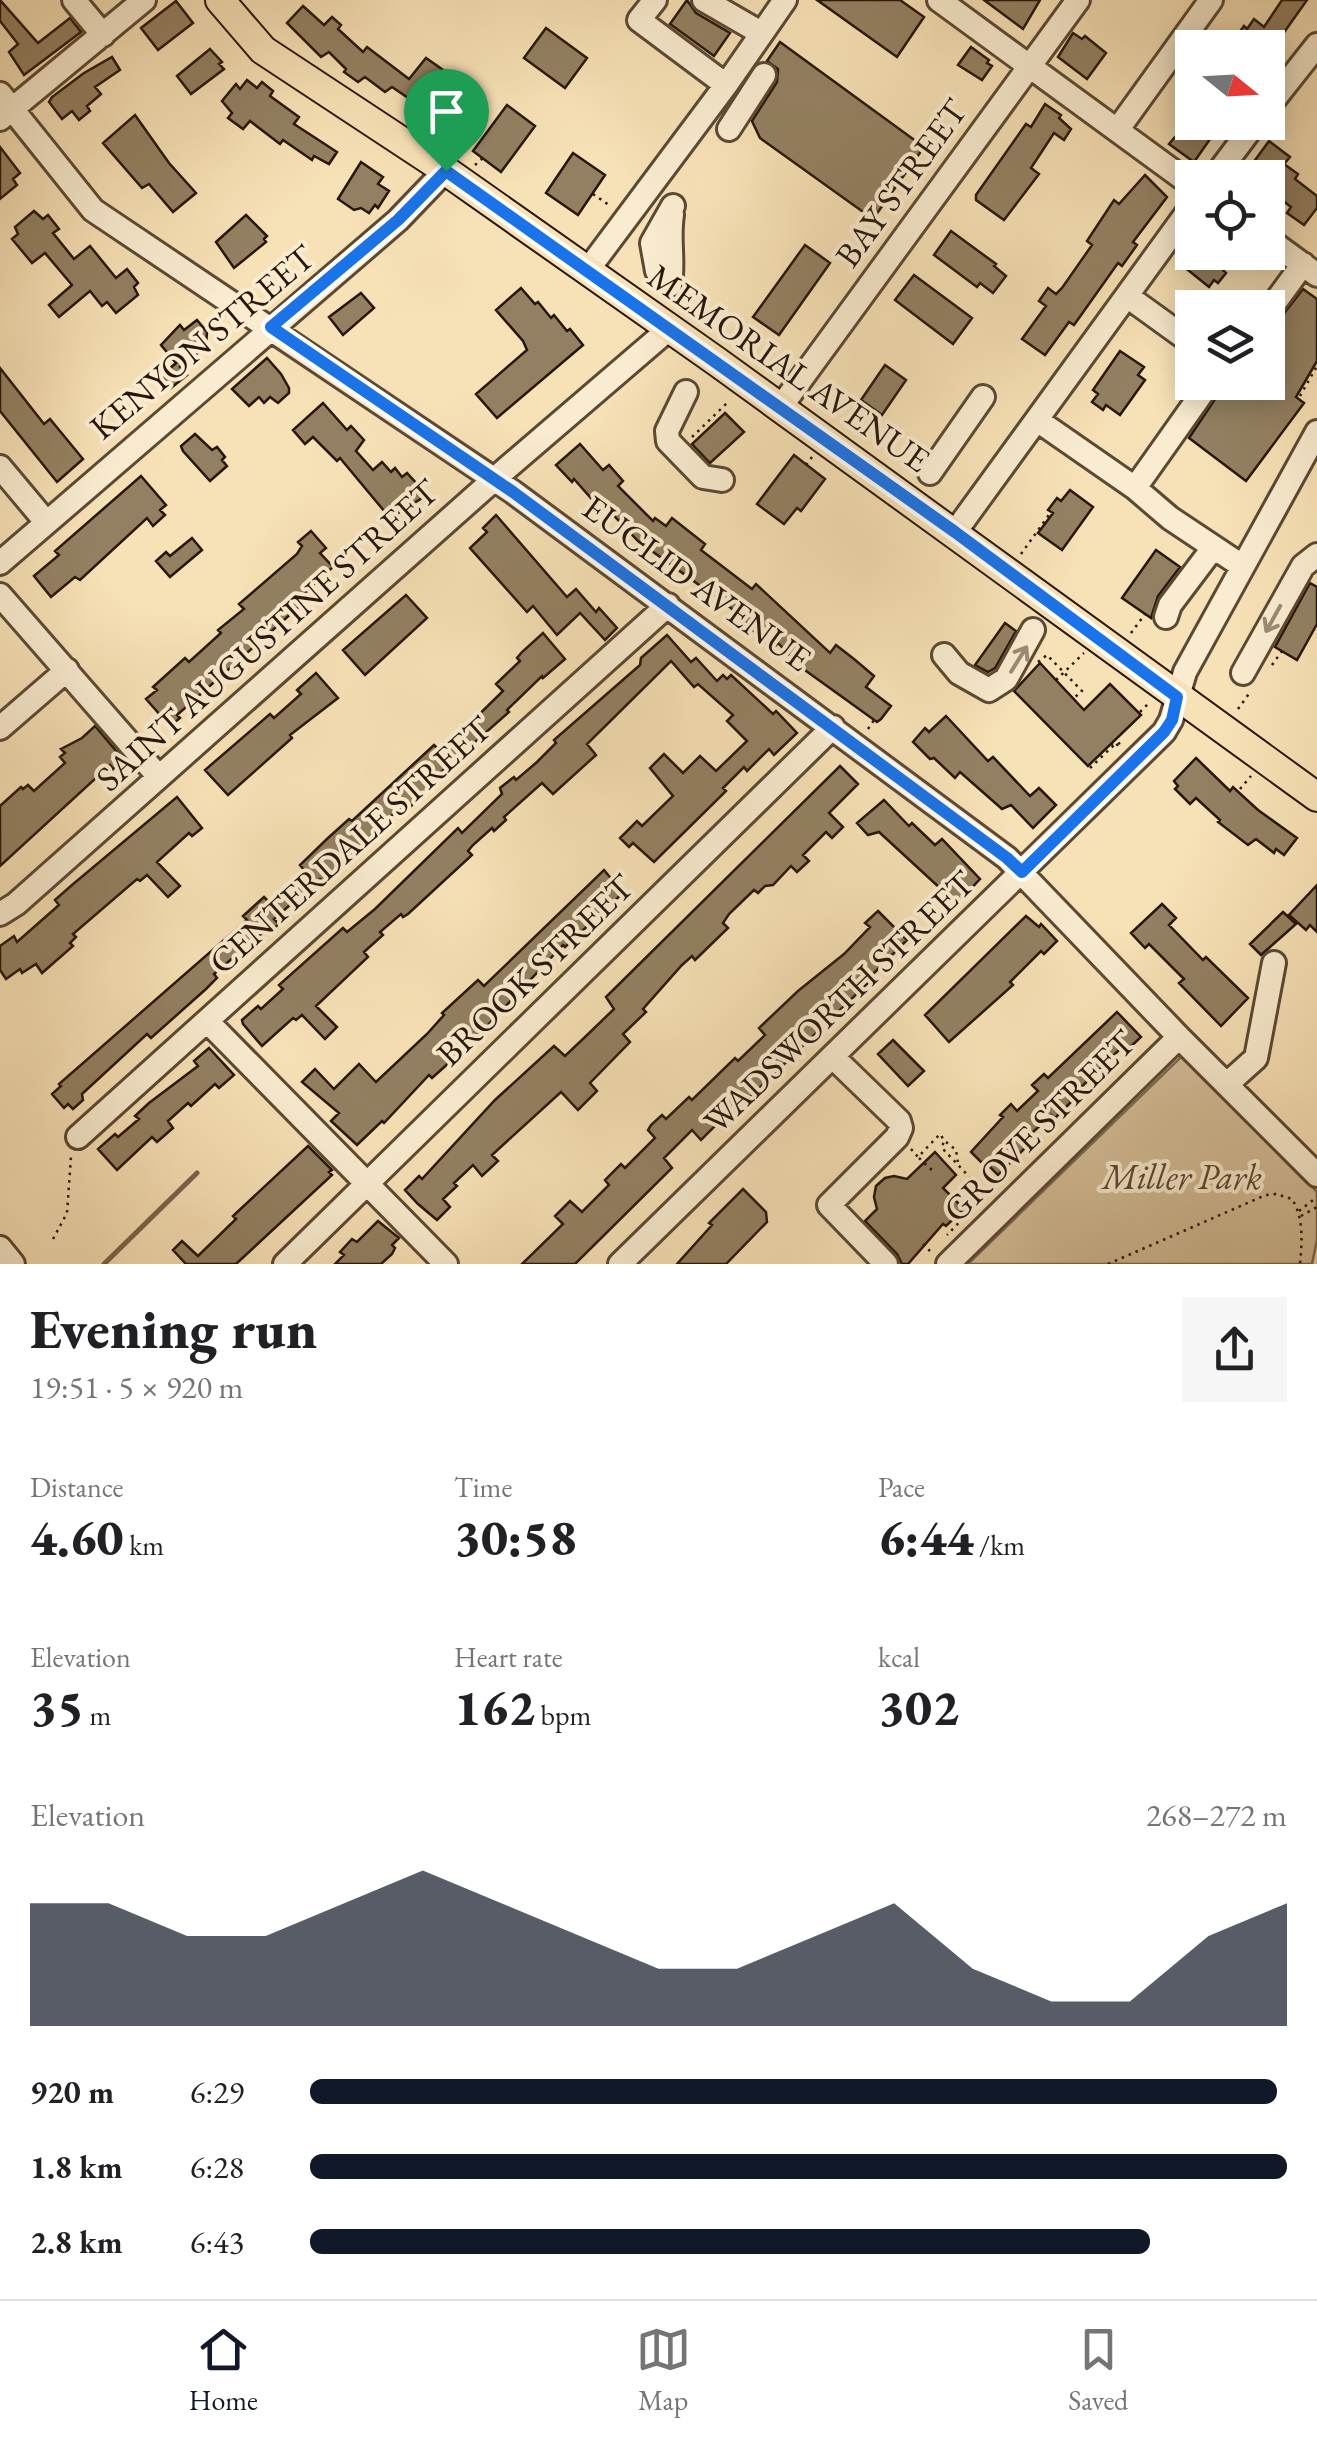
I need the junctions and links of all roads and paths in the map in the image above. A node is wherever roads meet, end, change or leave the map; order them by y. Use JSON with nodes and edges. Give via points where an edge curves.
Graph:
{"nodes":[{"id":1,"x":74,"y":0,"type":"edge"},
{"id":2,"x":144,"y":0,"type":"edge"},
{"id":3,"x":220,"y":0,"type":"edge"},
{"id":4,"x":655,"y":0,"type":"edge"},
{"id":5,"x":704,"y":0,"type":"edge"},
{"id":6,"x":784,"y":0,"type":"edge"},
{"id":7,"x":939,"y":0,"type":"edge"},
{"id":8,"x":1078,"y":0,"type":"edge"},
{"id":9,"x":1212,"y":0,"type":"edge"},
{"id":10,"x":103,"y":34,"type":"junction"},
{"id":11,"x":761,"y":34,"type":"junction"},
{"id":12,"x":1317,"y":44,"type":"edge"},
{"id":13,"x":1033,"y":66,"type":"junction"},
{"id":14,"x":764,"y":74,"type":"dead end"},
{"id":15,"x":726,"y":85,"type":"junction"},
{"id":16,"x":1285,"y":85,"type":"edge"},
{"id":17,"x":4,"y":107,"type":"edge"},
{"id":18,"x":729,"y":129,"type":"dead end"},
{"id":19,"x":1118,"y":129,"type":"junction"},
{"id":20,"x":446,"y":171,"type":"junction"},
{"id":21,"x":1175,"y":172,"type":"edge"},
{"id":22,"x":592,"y":194,"type":"dead end"},
{"id":23,"x":610,"y":206,"type":"dead end"},
{"id":24,"x":1175,"y":230,"type":"edge"},
{"id":25,"x":1285,"y":251,"type":"edge"},
{"id":26,"x":1310,"y":269,"type":"edge"},
{"id":27,"x":586,"y":271,"type":"junction"},
{"id":28,"x":1285,"y":295,"type":"edge"},
{"id":29,"x":1127,"y":296,"type":"junction"},
{"id":30,"x":271,"y":327,"type":"junction"},
{"id":31,"x":670,"y":329,"type":"junction"},
{"id":32,"x":1175,"y":331,"type":"edge"},
{"id":33,"x":1317,"y":366,"type":"edge"},
{"id":34,"x":686,"y":392,"type":"dead end"},
{"id":35,"x":1300,"y":396,"type":"dead end"},
{"id":36,"x":983,"y":397,"type":"dead end"},
{"id":37,"x":1197,"y":400,"type":"edge"},
{"id":38,"x":727,"y":403,"type":"dead end"},
{"id":39,"x":780,"y":408,"type":"junction"},
{"id":40,"x":1037,"y":420,"type":"junction"},
{"id":41,"x":691,"y":438,"type":"dead end"},
{"id":42,"x":1314,"y":441,"type":"edge"},
{"id":43,"x":812,"y":456,"type":"dead end"},
{"id":44,"x":806,"y":465,"type":"dead end"},
{"id":45,"x":0,"y":467,"type":"edge"},
{"id":46,"x":930,"y":472,"type":"dead end"},
{"id":47,"x":494,"y":480,"type":"junction"},
{"id":48,"x":722,"y":480,"type":"dead end"},
{"id":49,"x":1134,"y":488,"type":"junction"},
{"id":50,"x":1051,"y":512,"type":"dead end"},
{"id":51,"x":46,"y":522,"type":"junction"},
{"id":52,"x":955,"y":532,"type":"junction"},
{"id":53,"x":1213,"y":548,"type":"junction"},
{"id":54,"x":1020,"y":554,"type":"dead end"},
{"id":55,"x":0,"y":563,"type":"edge"},
{"id":56,"x":1312,"y":565,"type":"edge"},
{"id":57,"x":1242,"y":566,"type":"junction"},
{"id":58,"x":0,"y":595,"type":"edge"},
{"id":59,"x":668,"y":605,"type":"junction"},
{"id":60,"x":1156,"y":616,"type":"joint"},
{"id":61,"x":1033,"y":630,"type":"dead end"},
{"id":62,"x":1130,"y":634,"type":"dead end"},
{"id":63,"x":1282,"y":651,"type":"dead end"},
{"id":64,"x":1085,"y":652,"type":"dead end"},
{"id":65,"x":944,"y":655,"type":"dead end"},
{"id":66,"x":1036,"y":664,"type":"dead end"},
{"id":67,"x":1272,"y":665,"type":"dead end"},
{"id":68,"x":66,"y":670,"type":"junction"},
{"id":69,"x":1064,"y":672,"type":"junction"},
{"id":70,"x":1056,"y":680,"type":"dead end"},
{"id":71,"x":1247,"y":682,"type":"joint"},
{"id":72,"x":1074,"y":698,"type":"dead end"},
{"id":73,"x":1164,"y":699,"type":"junction"},
{"id":74,"x":1237,"y":710,"type":"dead end"},
{"id":75,"x":1140,"y":712,"type":"dead end"},
{"id":76,"x":874,"y":720,"type":"dead end"},
{"id":77,"x":834,"y":727,"type":"junction"},
{"id":78,"x":0,"y":728,"type":"edge"},
{"id":79,"x":867,"y":730,"type":"dead end"},
{"id":80,"x":1125,"y":742,"type":"dead end"},
{"id":81,"x":1090,"y":768,"type":"dead end"},
{"id":82,"x":1252,"y":775,"type":"dead end"},
{"id":83,"x":159,"y":777,"type":"junction"},
{"id":84,"x":1240,"y":789,"type":"dead end"},
{"id":85,"x":1317,"y":797,"type":"edge"},
{"id":86,"x":1022,"y":872,"type":"junction"},
{"id":87,"x":0,"y":914,"type":"edge"},
{"id":88,"x":1274,"y":963,"type":"dead end"},
{"id":89,"x":207,"y":1021,"type":"junction"},
{"id":90,"x":1179,"y":1037,"type":"junction"},
{"id":91,"x":833,"y":1058,"type":"junction"},
{"id":92,"x":1227,"y":1084,"type":"junction"},
{"id":93,"x":944,"y":1142,"type":"junction"},
{"id":94,"x":76,"y":1143,"type":"joint"},
{"id":95,"x":906,"y":1144,"type":"dead end"},
{"id":96,"x":918,"y":1156,"type":"junction"},
{"id":97,"x":958,"y":1165,"type":"junction"},
{"id":98,"x":935,"y":1173,"type":"dead end"},
{"id":99,"x":1317,"y":1174,"type":"edge"},
{"id":100,"x":366,"y":1183,"type":"junction"},
{"id":101,"x":1317,"y":1197,"type":"edge"},
{"id":102,"x":960,"y":1202,"type":"dead end"},
{"id":103,"x":1317,"y":1207,"type":"edge"},
{"id":104,"x":970,"y":1212,"type":"junction"},
{"id":105,"x":1299,"y":1214,"type":"junction"},
{"id":106,"x":947,"y":1234,"type":"dead end"},
{"id":107,"x":52,"y":1239,"type":"dead end"},
{"id":108,"x":0,"y":1248,"type":"edge"},
{"id":109,"x":13,"y":1264,"type":"edge"},
{"id":110,"x":286,"y":1264,"type":"edge"},
{"id":111,"x":446,"y":1264,"type":"edge"},
{"id":112,"x":620,"y":1264,"type":"edge"},
{"id":113,"x":886,"y":1264,"type":"edge"},
{"id":114,"x":948,"y":1264,"type":"edge"},
{"id":115,"x":1108,"y":1264,"type":"edge"},
{"id":116,"x":1300,"y":1264,"type":"edge"}],
"edges":[{"from":1,"to":10,"type":"street"},
{"from":2,"to":10,"type":"street"},
{"from":3,"to":20,"type":"main road","name":"MEMORIAL AVENUE","via":[[263,50]]},
{"from":4,"to":15,"type":"street","via":[[639,20]]},
{"from":5,"to":11,"type":"street"},
{"from":6,"to":11,"type":"street"},
{"from":7,"to":13,"type":"street"},
{"from":8,"to":13,"type":"street","name":"BAY STREET"},
{"from":9,"to":19,"type":"street"},
{"from":10,"to":17,"type":"street"},
{"from":11,"to":15,"type":"street"},
{"from":12,"to":16,"type":"street"},
{"from":13,"to":19,"type":"street"},
{"from":13,"to":39,"type":"street","name":"BAY STREET"},
{"from":14,"to":18,"type":"street"},
{"from":15,"to":27,"type":"street"},
{"from":17,"to":30,"type":"street","name":"EUCLID AVENUE","via":[[93,210]]},
{"from":19,"to":21,"type":"street"},
{"from":20,"to":27,"type":"main road","name":"MEMORIAL AVENUE"},
{"from":20,"to":30,"type":"street","name":"KENYON STREET"},
{"from":22,"to":23,"type":"path"},
{"from":24,"to":29,"type":"street"},
{"from":25,"to":26,"type":"street"},
{"from":26,"to":28,"type":"street"},
{"from":27,"to":31,"type":"main road","name":"MEMORIAL AVENUE"},
{"from":29,"to":32,"type":"street"},
{"from":29,"to":40,"type":"street"},
{"from":30,"to":47,"type":"street","name":"EUCLID AVENUE"},
{"from":30,"to":51,"type":"street","name":"KENYON STREET"},
{"from":31,"to":39,"type":"main road","name":"MEMORIAL AVENUE"},
{"from":31,"to":47,"type":"street","name":"SAINT AUGUSTINE STREET"},
{"from":33,"to":35,"type":"path"},
{"from":34,"to":48,"type":"street","via":[[668,441],[703,477]]},
{"from":36,"to":46,"type":"street"},
{"from":37,"to":49,"type":"street"},
{"from":38,"to":41,"type":"path"},
{"from":39,"to":52,"type":"main road","name":"MEMORIAL AVENUE"},
{"from":40,"to":49,"type":"street"},
{"from":40,"to":52,"type":"street"},
{"from":42,"to":57,"type":"street","name":"WADSWORTH STREET"},
{"from":43,"to":44,"type":"path"},
{"from":45,"to":51,"type":"street"},
{"from":47,"to":59,"type":"street","name":"EUCLID AVENUE"},
{"from":47,"to":83,"type":"street","name":"SAINT AUGUSTINE STREET"},
{"from":49,"to":53,"type":"street"},
{"from":50,"to":54,"type":"path"},
{"from":51,"to":55,"type":"street","name":"KENYON STREET"},
{"from":52,"to":73,"type":"main road","name":"MEMORIAL AVENUE"},
{"from":53,"to":57,"type":"street"},
{"from":53,"to":60,"type":"street"},
{"from":56,"to":71,"type":"street","one_way":true},
{"from":57,"to":73,"type":"street","name":"WADSWORTH STREET"},
{"from":58,"to":68,"type":"street"},
{"from":59,"to":77,"type":"street","name":"EUCLID AVENUE"},
{"from":59,"to":89,"type":"street","name":"CENTERDALE STREET"},
{"from":60,"to":62,"type":"path"},
{"from":65,"to":61,"type":"street","one_way":true,"via":[[959,673],[990,690],[1006,679]]},
{"from":63,"to":67,"type":"path"},
{"from":64,"to":69,"type":"path"},
{"from":66,"to":69,"type":"path","via":[[1047,655]]},
{"from":68,"to":78,"type":"street"},
{"from":68,"to":83,"type":"street"},
{"from":69,"to":70,"type":"path"},
{"from":69,"to":72,"type":"path","via":[[1082,691]]},
{"from":71,"to":74,"type":"path"},
{"from":73,"to":75,"type":"path"},
{"from":73,"to":85,"type":"main road","name":"MEMORIAL AVENUE"},
{"from":73,"to":86,"type":"street","name":"WADSWORTH STREET","via":[[1172,720],[1164,732]]},
{"from":76,"to":79,"type":"path"},
{"from":77,"to":86,"type":"street","name":"EUCLID AVENUE"},
{"from":77,"to":100,"type":"street","name":"BROOK STREET"},
{"from":80,"to":81,"type":"path","bridge":true,"via":[[1112,743]]},
{"from":82,"to":84,"type":"path"},
{"from":83,"to":87,"type":"street","name":"SAINT AUGUSTINE STREET"},
{"from":86,"to":90,"type":"street","name":"EUCLID AVENUE"},
{"from":86,"to":91,"type":"street","name":"WADSWORTH STREET"},
{"from":88,"to":92,"type":"street","via":[[1256,1058]]},
{"from":89,"to":94,"type":"street","name":"CENTERDALE STREET"},
{"from":89,"to":100,"type":"street"},
{"from":90,"to":92,"type":"street","name":"EUCLID AVENUE"},
{"from":90,"to":114,"type":"street","name":"GROVE STREET"},
{"from":91,"to":112,"type":"street","name":"WADSWORTH STREET"},
{"from":91,"to":113,"type":"street","via":[[901,1128],[829,1205]]},
{"from":92,"to":99,"type":"street","name":"EUCLID AVENUE"},
{"from":93,"to":96,"type":"path","via":[[940,1134]]},
{"from":93,"to":97,"type":"path","via":[[956,1150]]},
{"from":93,"to":97,"type":"path"},
{"from":94,"to":107,"type":"path","via":[[67,1213]]},
{"from":95,"to":96,"type":"path"},
{"from":96,"to":98,"type":"path"},
{"from":97,"to":104,"type":"path","via":[[982,1194]]},
{"from":100,"to":110,"type":"street","name":"BROOK STREET"},
{"from":100,"to":111,"type":"street"},
{"from":101,"to":105,"type":"path"},
{"from":102,"to":104,"type":"path"},
{"from":103,"to":105,"type":"path"},
{"from":104,"to":106,"type":"path"},
{"from":105,"to":115,"type":"path","via":[[1292,1199],[1266,1195]]},
{"from":105,"to":116,"type":"path"},
{"from":108,"to":109,"type":"street"}]}
